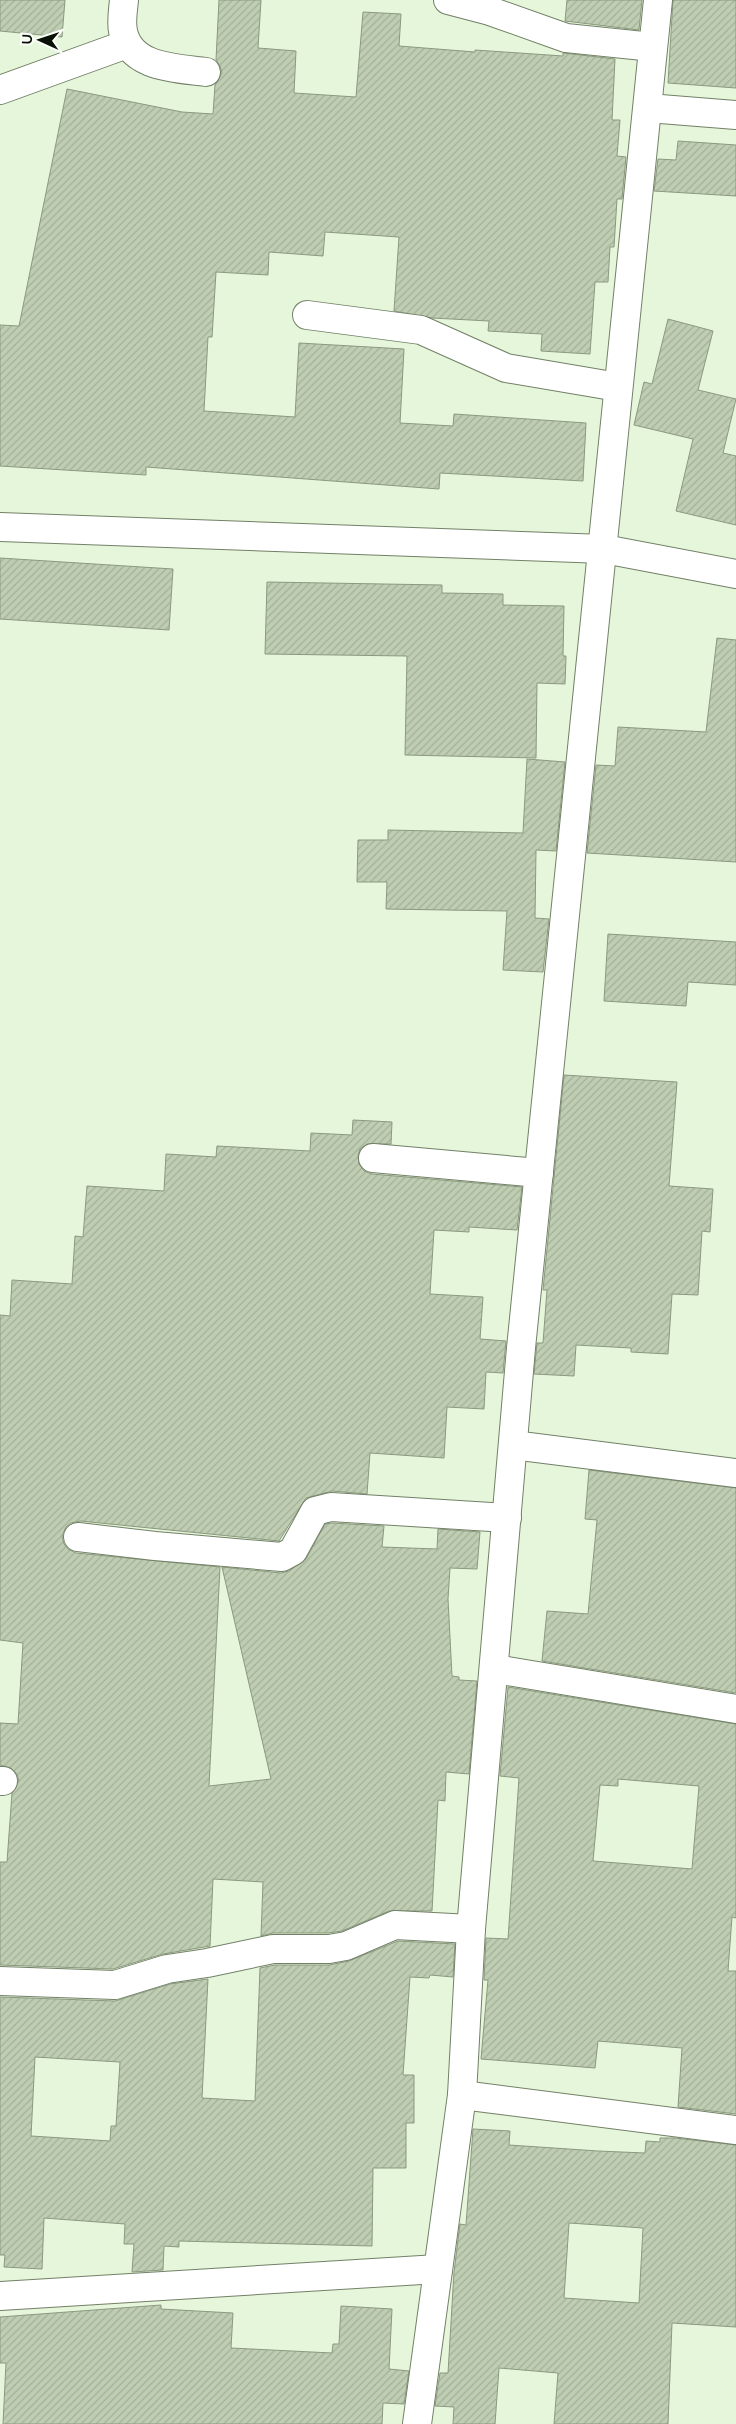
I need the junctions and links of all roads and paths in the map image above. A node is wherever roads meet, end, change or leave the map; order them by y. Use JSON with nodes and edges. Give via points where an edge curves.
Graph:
{"nodes":[{"id":1,"x":124,"y":0,"type":"edge"},
{"id":2,"x":448,"y":0,"type":"edge"},
{"id":3,"x":658,"y":0,"type":"edge"},
{"id":4,"x":127,"y":44,"type":"junction"},
{"id":5,"x":653,"y":47,"type":"junction"},
{"id":6,"x":206,"y":72,"type":"dead end"},
{"id":7,"x":0,"y":90,"type":"edge"},
{"id":8,"x":648,"y":108,"type":"junction"},
{"id":9,"x":736,"y":116,"type":"edge"},
{"id":10,"x":307,"y":315,"type":"dead end"},
{"id":11,"x":618,"y":387,"type":"junction"},
{"id":12,"x":0,"y":527,"type":"edge"},
{"id":13,"x":604,"y":549,"type":"junction"},
{"id":14,"x":736,"y":574,"type":"edge"},
{"id":15,"x":373,"y":1158,"type":"dead end"},
{"id":16,"x":539,"y":1173,"type":"junction"},
{"id":17,"x":513,"y":1445,"type":"junction"},
{"id":18,"x":736,"y":1473,"type":"edge"},
{"id":19,"x":507,"y":1518,"type":"junction"},
{"id":20,"x":78,"y":1537,"type":"dead end"},
{"id":21,"x":495,"y":1669,"type":"junction"},
{"id":22,"x":736,"y":1709,"type":"edge"},
{"id":23,"x":471,"y":1930,"type":"junction"},
{"id":24,"x":0,"y":1981,"type":"edge"},
{"id":25,"x":462,"y":2095,"type":"junction"},
{"id":26,"x":736,"y":2130,"type":"edge"},
{"id":27,"x":438,"y":2268,"type":"junction"},
{"id":28,"x":0,"y":2296,"type":"edge"},
{"id":29,"x":417,"y":2424,"type":"edge"}],
"edges":[{"from":1,"to":4,"type":"street","via":[[122,30]]},
{"from":2,"to":5,"type":"street","via":[[566,38]]},
{"from":3,"to":5,"type":"street"},
{"from":4,"to":6,"type":"street","via":[[157,66]]},
{"from":4,"to":7,"type":"street"},
{"from":5,"to":8,"type":"street"},
{"from":8,"to":9,"type":"street"},
{"from":8,"to":11,"type":"street"},
{"from":10,"to":11,"type":"street","via":[[421,330],[506,368]]},
{"from":11,"to":13,"type":"street"},
{"from":12,"to":13,"type":"street"},
{"from":13,"to":14,"type":"street"},
{"from":13,"to":16,"type":"street"},
{"from":15,"to":16,"type":"street"},
{"from":16,"to":17,"type":"street"},
{"from":17,"to":18,"type":"street"},
{"from":17,"to":19,"type":"street"},
{"from":19,"to":20,"type":"street","via":[[331,1507],[315,1511],[293,1551],[282,1557]]},
{"from":19,"to":21,"type":"street"},
{"from":21,"to":22,"type":"street"},
{"from":21,"to":23,"type":"street"},
{"from":23,"to":24,"type":"street","via":[[395,1926],[346,1946],[273,1949],[207,1964],[167,1969],[115,1986]]},
{"from":23,"to":25,"type":"street"},
{"from":25,"to":26,"type":"street"},
{"from":25,"to":27,"type":"street"},
{"from":27,"to":28,"type":"street"},
{"from":27,"to":29,"type":"street"}]}
